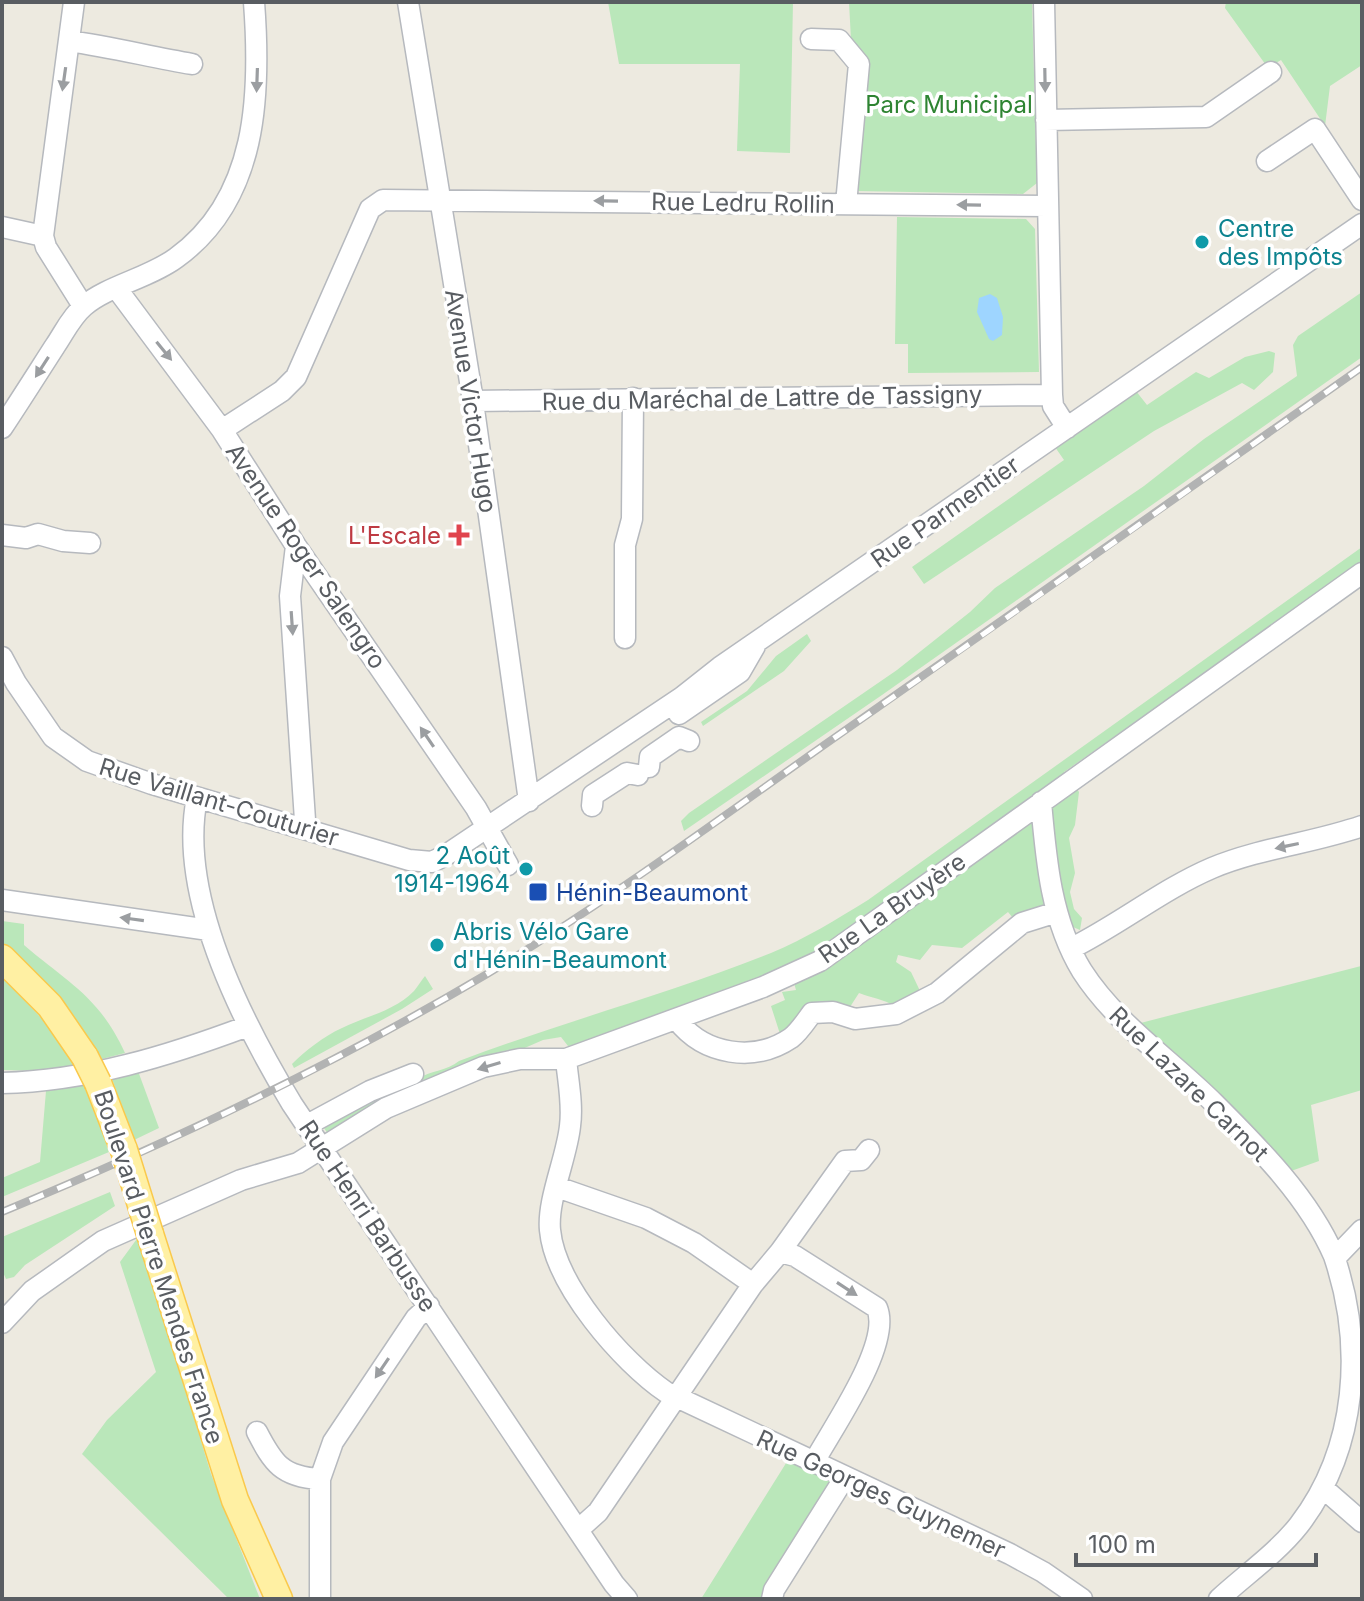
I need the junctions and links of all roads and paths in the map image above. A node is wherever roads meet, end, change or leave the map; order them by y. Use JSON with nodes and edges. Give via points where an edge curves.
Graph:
{"nodes":[{"id":1,"x":74,"y":2,"type":"edge"},
{"id":2,"x":254,"y":2,"type":"edge"},
{"id":3,"x":408,"y":2,"type":"edge"},
{"id":4,"x":1044,"y":2,"type":"edge"},
{"id":5,"x":811,"y":39,"type":"dead end"},
{"id":6,"x":69,"y":41,"type":"junction"},
{"id":7,"x":192,"y":64,"type":"dead end"},
{"id":8,"x":1271,"y":72,"type":"dead end"},
{"id":9,"x":1046,"y":120,"type":"junction"},
{"id":10,"x":1267,"y":161,"type":"dead end"},
{"id":11,"x":439,"y":199,"type":"junction"},
{"id":12,"x":1362,"y":200,"type":"edge"},
{"id":13,"x":846,"y":204,"type":"junction"},
{"id":14,"x":1047,"y":206,"type":"junction"},
{"id":15,"x":1362,"y":224,"type":"edge"},
{"id":16,"x":2,"y":227,"type":"edge"},
{"id":17,"x":43,"y":236,"type":"junction"},
{"id":18,"x":117,"y":289,"type":"junction"},
{"id":19,"x":83,"y":306,"type":"junction"},
{"id":20,"x":1052,"y":395,"type":"junction"},
{"id":21,"x":633,"y":398,"type":"junction"},
{"id":22,"x":472,"y":401,"type":"junction"},
{"id":23,"x":2,"y":428,"type":"edge"},
{"id":24,"x":1067,"y":428,"type":"junction"},
{"id":25,"x":222,"y":430,"type":"junction"},
{"id":26,"x":2,"y":535,"type":"edge"},
{"id":27,"x":90,"y":543,"type":"dead end"},
{"id":28,"x":296,"y":546,"type":"junction"},
{"id":29,"x":1362,"y":573,"type":"edge"},
{"id":30,"x":625,"y":638,"type":"dead end"},
{"id":31,"x":2,"y":657,"type":"edge"},
{"id":32,"x":689,"y":741,"type":"dead end"},
{"id":33,"x":197,"y":798,"type":"junction"},
{"id":34,"x":529,"y":801,"type":"junction"},
{"id":35,"x":1041,"y":802,"type":"junction"},
{"id":36,"x":592,"y":806,"type":"dead end"},
{"id":37,"x":1362,"y":826,"type":"edge"},
{"id":38,"x":303,"y":828,"type":"junction"},
{"id":39,"x":488,"y":828,"type":"junction"},
{"id":40,"x":437,"y":860,"type":"joint"},
{"id":41,"x":508,"y":865,"type":"dead end"},
{"id":42,"x":2,"y":900,"type":"edge"},
{"id":43,"x":1057,"y":912,"type":"junction"},
{"id":44,"x":209,"y":930,"type":"junction"},
{"id":45,"x":1072,"y":948,"type":"junction"},
{"id":46,"x":2,"y":958,"type":"edge"},
{"id":47,"x":677,"y":1020,"type":"junction"},
{"id":48,"x":248,"y":1026,"type":"junction"},
{"id":49,"x":566,"y":1059,"type":"junction"},
{"id":50,"x":413,"y":1074,"type":"dead end"},
{"id":51,"x":2,"y":1083,"type":"edge"},
{"id":52,"x":307,"y":1125,"type":"junction"},
{"id":53,"x":322,"y":1147,"type":"junction"},
{"id":54,"x":869,"y":1150,"type":"dead end"},
{"id":55,"x":557,"y":1187,"type":"junction"},
{"id":56,"x":1362,"y":1230,"type":"edge"},
{"id":57,"x":780,"y":1252,"type":"junction"},
{"id":58,"x":1335,"y":1258,"type":"junction"},
{"id":59,"x":753,"y":1284,"type":"junction"},
{"id":60,"x":429,"y":1306,"type":"junction"},
{"id":61,"x":2,"y":1323,"type":"edge"},
{"id":62,"x":1360,"y":1371,"type":"edge"},
{"id":63,"x":675,"y":1397,"type":"junction"},
{"id":64,"x":257,"y":1432,"type":"dead end"},
{"id":65,"x":814,"y":1462,"type":"junction"},
{"id":66,"x":845,"y":1477,"type":"junction"},
{"id":67,"x":320,"y":1479,"type":"junction"},
{"id":68,"x":1323,"y":1488,"type":"junction"},
{"id":69,"x":1362,"y":1522,"type":"edge"},
{"id":70,"x":578,"y":1530,"type":"junction"},
{"id":71,"x":1075,"y":1596,"type":"edge"},
{"id":72,"x":279,"y":1599,"type":"edge"},
{"id":73,"x":320,"y":1599,"type":"edge"},
{"id":74,"x":627,"y":1599,"type":"edge"},
{"id":75,"x":772,"y":1599,"type":"edge"},
{"id":76,"x":1219,"y":1599,"type":"edge"}],
"edges":[{"from":1,"to":6,"type":"street"},
{"from":2,"to":18,"type":"street","one_way":true,"via":[[256,102],[235,184],[193,244]]},
{"from":3,"to":11,"type":"street","name":"Avenue Victor Hugo"},
{"from":4,"to":9,"type":"street","one_way":true},
{"from":5,"to":13,"type":"street","via":[[839,40],[859,64]]},
{"from":6,"to":7,"type":"street"},
{"from":6,"to":17,"type":"street","one_way":true},
{"from":8,"to":9,"type":"street","via":[[1206,117]]},
{"from":9,"to":14,"type":"street"},
{"from":10,"to":12,"type":"street","via":[[1315,129]]},
{"from":13,"to":11,"type":"street","name":"Rue Ledru Rollin","one_way":true},
{"from":11,"to":22,"type":"street","name":"Avenue Victor Hugo"},
{"from":11,"to":25,"type":"street","name":"Rue Ledru Rollin","via":[[383,200],[370,209],[296,377]]},
{"from":14,"to":13,"type":"street","name":"Rue Ledru Rollin","one_way":true},
{"from":14,"to":20,"type":"street"},
{"from":15,"to":24,"type":"street","name":"Rue Parmentier"},
{"from":16,"to":17,"type":"street"},
{"from":17,"to":19,"type":"street"},
{"from":18,"to":19,"type":"street"},
{"from":18,"to":25,"type":"street","name":"Avenue Roger Salengro","one_way":true},
{"from":19,"to":23,"type":"street","one_way":true},
{"from":20,"to":21,"type":"street","name":"Rue du Maréchal de Lattre de Tassigny"},
{"from":20,"to":24,"type":"street"},
{"from":21,"to":22,"type":"street","name":"Rue du Maréchal de Lattre de Tassigny"},
{"from":21,"to":30,"type":"street"},
{"from":22,"to":34,"type":"street","name":"Avenue Victor Hugo"},
{"from":24,"to":34,"type":"street","name":"Rue Parmentier"},
{"from":25,"to":28,"type":"street","name":"Avenue Roger Salengro"},
{"from":26,"to":27,"type":"street","via":[[38,534]]},
{"from":28,"to":38,"type":"street","one_way":true,"via":[[290,596]]},
{"from":39,"to":28,"type":"street","name":"Avenue Roger Salengro","one_way":true},
{"from":29,"to":35,"type":"street","name":"Rue La Bruyère"},
{"from":31,"to":33,"type":"street","name":"Rue Vaillant-Couturier","via":[[42,723],[63,745],[108,770]]},
{"from":32,"to":36,"type":"street","via":[[679,737],[650,757],[644,771],[627,773],[593,795]]},
{"from":33,"to":38,"type":"street","name":"Rue Vaillant-Couturier"},
{"from":33,"to":44,"type":"street","name":"Rue Henri Barbusse","via":[[194,838]]},
{"from":34,"to":39,"type":"street","name":"Rue Parmentier"},
{"from":35,"to":43,"type":"street","name":"Rue Lazare Carnot","via":[[1046,866]]},
{"from":35,"to":47,"type":"street","name":"Rue La Bruyère","via":[[820,961]]},
{"from":37,"to":45,"type":"street","one_way":true,"via":[[1213,868]]},
{"from":38,"to":40,"type":"street","name":"Rue Vaillant-Couturier","via":[[409,860]]},
{"from":39,"to":40,"type":"street","name":"Rue Parmentier"},
{"from":39,"to":41,"type":"street","name":"Avenue Roger Salengro"},
{"from":44,"to":42,"type":"street","one_way":true},
{"from":43,"to":45,"type":"street","name":"Rue Lazare Carnot"},
{"from":43,"to":47,"type":"street","via":[[1022,923],[937,993],[896,1014],[855,1019],[812,1013],[793,1037],[730,1053],[690,1036]]},
{"from":44,"to":48,"type":"street","name":"Rue Henri Barbusse"},
{"from":45,"to":58,"type":"street","name":"Rue Lazare Carnot","via":[[1106,1003],[1214,1102],[1267,1159],[1308,1210]]},
{"from":46,"to":72,"type":"main road","name":"Boulevard Pierre Mendes France","bridge":true,"via":[[50,1006],[98,1083],[235,1500]]},
{"from":47,"to":49,"type":"street","name":"Rue La Bruyère"},
{"from":48,"to":51,"type":"street","via":[[110,1071]]},
{"from":48,"to":52,"type":"street","name":"Rue Henri Barbusse"},
{"from":49,"to":53,"type":"street","name":"Rue La Bruyère","one_way":true,"via":[[520,1059],[483,1067],[386,1108]]},
{"from":49,"to":55,"type":"street","name":"Rue Georges Guynemer","via":[[572,1103]]},
{"from":50,"to":52,"type":"street"},
{"from":52,"to":53,"type":"street","name":"Rue Henri Barbusse"},
{"from":53,"to":60,"type":"street","name":"Rue Henri Barbusse"},
{"from":53,"to":61,"type":"street","name":"Rue La Bruyère","via":[[298,1163],[241,1180],[103,1241],[32,1291]]},
{"from":54,"to":57,"type":"street","via":[[861,1160],[845,1161]]},
{"from":55,"to":59,"type":"street","via":[[646,1218]]},
{"from":55,"to":63,"type":"street","name":"Rue Georges Guynemer","via":[[550,1230],[577,1296],[628,1359]]},
{"from":56,"to":58,"type":"street"},
{"from":57,"to":59,"type":"street"},
{"from":57,"to":65,"type":"street","one_way":true,"via":[[795,1256],[877,1308],[881,1319],[880,1337],[867,1367]]},
{"from":58,"to":62,"type":"street","name":"Rue Lazare Carnot"},
{"from":59,"to":63,"type":"street"},
{"from":60,"to":67,"type":"street","one_way":true,"via":[[333,1442]]},
{"from":60,"to":70,"type":"street","name":"Rue Henri Barbusse"},
{"from":62,"to":68,"type":"street","name":"Rue Lazare Carnot","via":[[1350,1423]]},
{"from":63,"to":65,"type":"street","name":"Rue Georges Guynemer"},
{"from":63,"to":70,"type":"street","via":[[598,1512]]},
{"from":64,"to":67,"type":"street","via":[[279,1468]]},
{"from":65,"to":66,"type":"street","name":"Rue Georges Guynemer"},
{"from":66,"to":71,"type":"street","name":"Rue Georges Guynemer","via":[[1010,1554]]},
{"from":66,"to":75,"type":"street"},
{"from":67,"to":73,"type":"street"},
{"from":68,"to":69,"type":"street"},
{"from":68,"to":76,"type":"street","name":"Rue Lazare Carnot","via":[[1298,1526]]},
{"from":70,"to":74,"type":"street","name":"Rue Henri Barbusse"}]}
